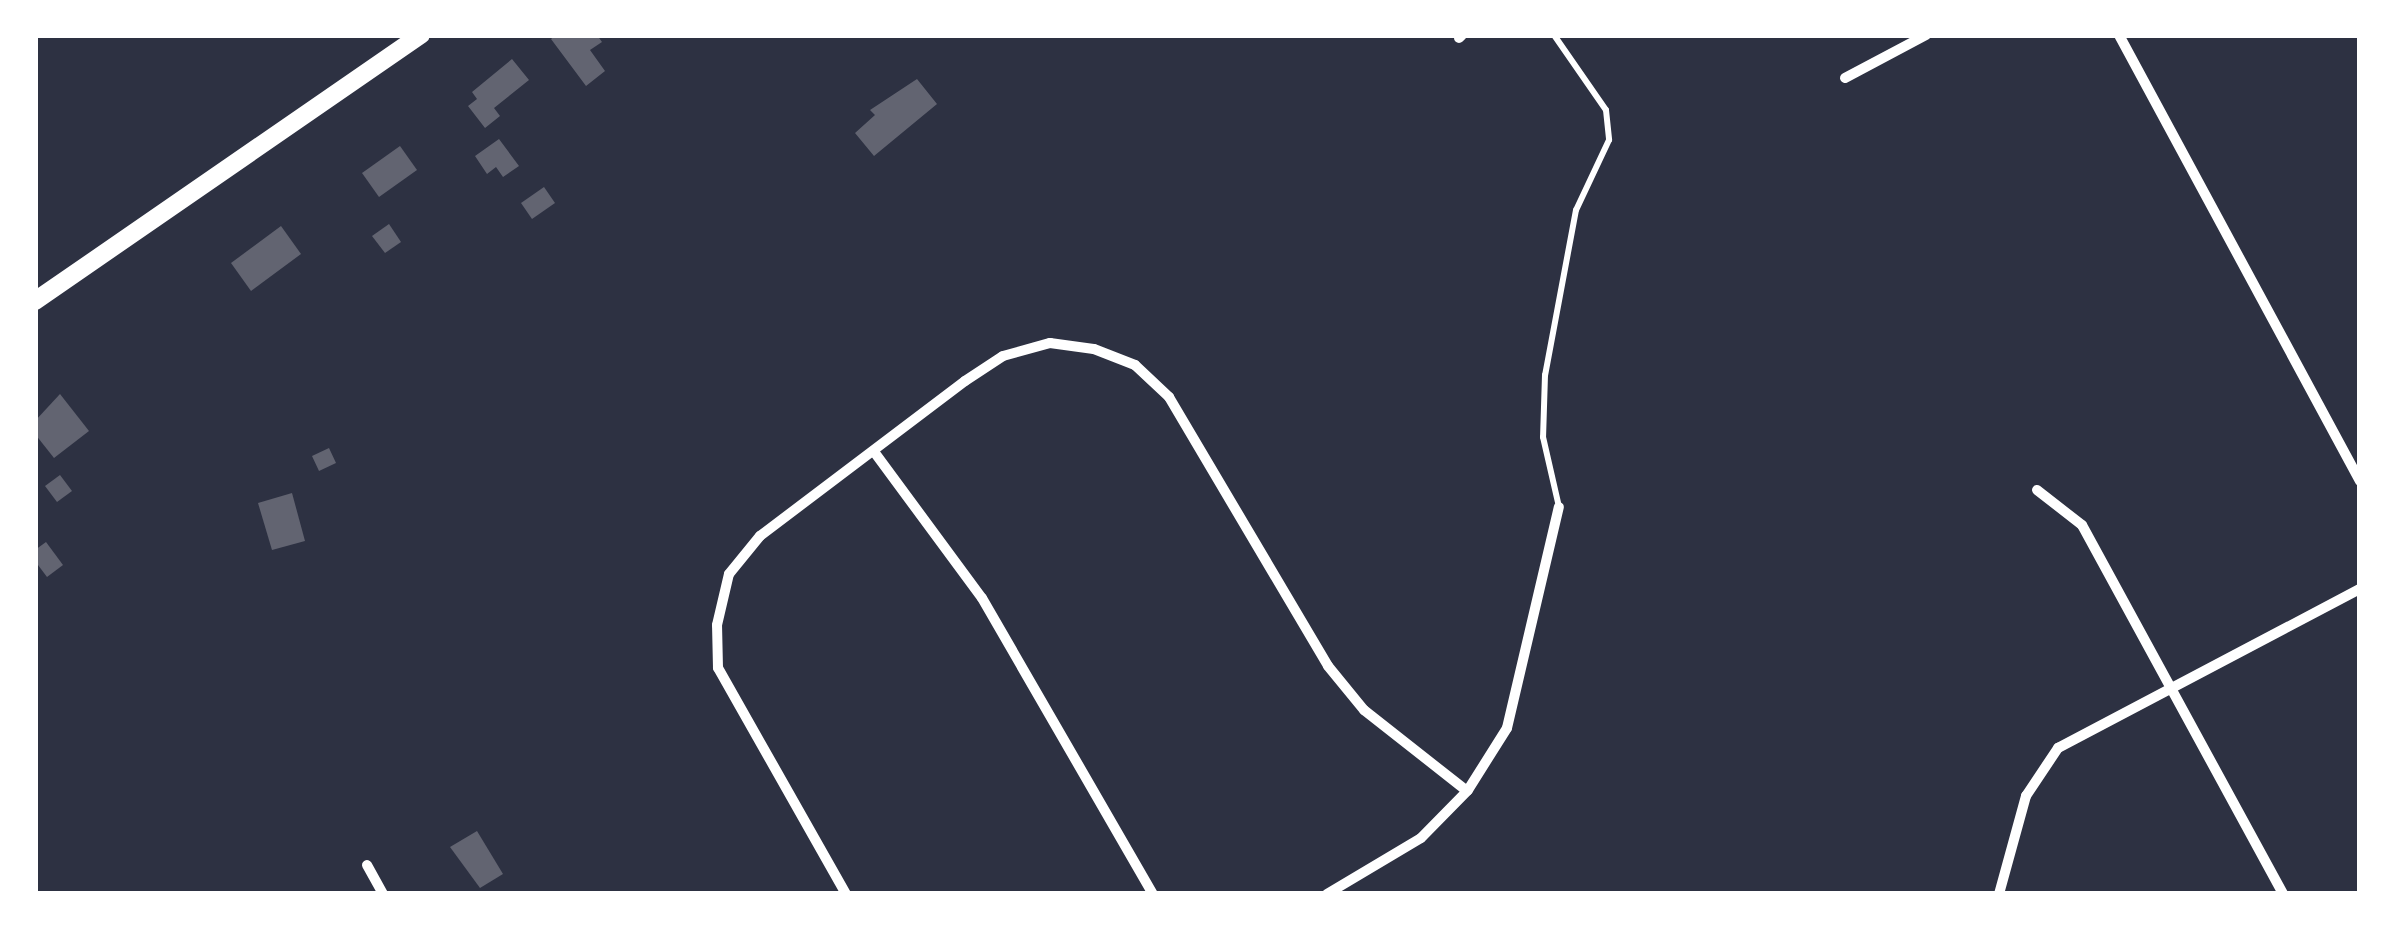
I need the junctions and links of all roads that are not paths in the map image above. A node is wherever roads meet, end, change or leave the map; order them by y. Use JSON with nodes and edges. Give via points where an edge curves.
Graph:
{"nodes":[{"id":1,"x":421,"y":35,"type":"edge"},
{"id":2,"x":1554,"y":35,"type":"edge"},
{"id":3,"x":1926,"y":35,"type":"edge"},
{"id":4,"x":2118,"y":35,"type":"edge"},
{"id":5,"x":1844,"y":78,"type":"dead end"},
{"id":6,"x":35,"y":301,"type":"edge"},
{"id":7,"x":875,"y":453,"type":"junction"},
{"id":8,"x":2360,"y":481,"type":"edge"},
{"id":9,"x":2038,"y":490,"type":"dead end"},
{"id":10,"x":1559,"y":507,"type":"joint"},
{"id":11,"x":2360,"y":589,"type":"edge"},
{"id":12,"x":2170,"y":687,"type":"junction"},
{"id":13,"x":1467,"y":791,"type":"junction"},
{"id":14,"x":367,"y":865,"type":"dead end"},
{"id":15,"x":383,"y":894,"type":"edge"},
{"id":16,"x":846,"y":894,"type":"edge"},
{"id":17,"x":1153,"y":894,"type":"edge"},
{"id":18,"x":1327,"y":894,"type":"edge"},
{"id":19,"x":1999,"y":894,"type":"edge"},
{"id":20,"x":2282,"y":894,"type":"edge"}],
"edges":[{"from":1,"to":6,"type":"main road"},
{"from":2,"to":10,"type":"lane","via":[[1606,110],[1609,140],[1576,210],[1544,374],[1543,437]]},
{"from":3,"to":5,"type":"street"},
{"from":4,"to":8,"type":"street"},
{"from":7,"to":13,"type":"street","via":[[1004,356],[1050,343],[1094,349],[1135,365],[1169,396],[1328,666],[1364,710]]},
{"from":7,"to":16,"type":"street","via":[[760,536],[730,574],[718,626],[718,668],[738,713]]},
{"from":7,"to":17,"type":"street","via":[[982,598]]},
{"from":9,"to":12,"type":"street","via":[[2082,524]]},
{"from":10,"to":13,"type":"street","via":[[1507,728]]},
{"from":11,"to":12,"type":"street"},
{"from":12,"to":19,"type":"street","via":[[2058,748],[2026,796]]},
{"from":12,"to":20,"type":"street"},
{"from":13,"to":18,"type":"street","via":[[1420,838]]},
{"from":14,"to":15,"type":"street"}]}
